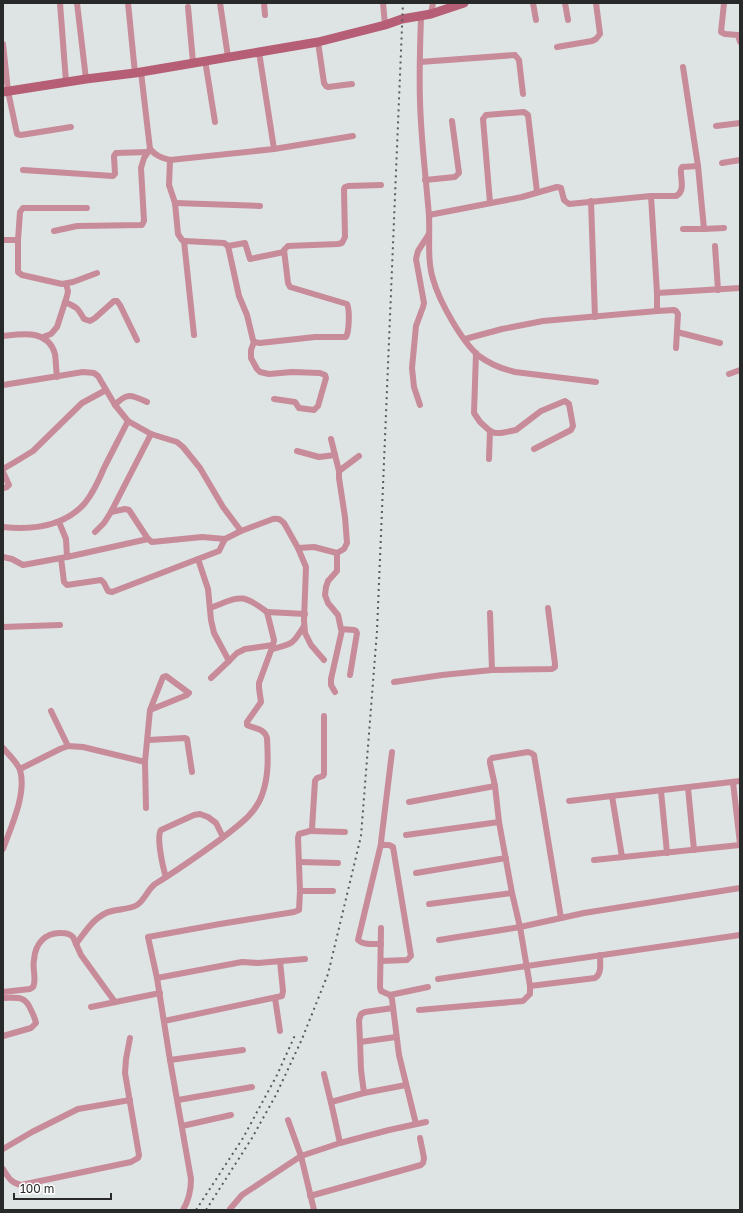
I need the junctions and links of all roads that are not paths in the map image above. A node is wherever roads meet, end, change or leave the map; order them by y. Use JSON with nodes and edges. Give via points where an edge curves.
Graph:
{"nodes":[{"id":1,"x":60,"y":3,"type":"edge"},
{"id":2,"x":77,"y":3,"type":"edge"},
{"id":3,"x":128,"y":3,"type":"edge"},
{"id":4,"x":220,"y":3,"type":"edge"},
{"id":5,"x":264,"y":3,"type":"edge"},
{"id":6,"x":383,"y":3,"type":"edge"},
{"id":7,"x":433,"y":3,"type":"edge"},
{"id":8,"x":464,"y":3,"type":"edge"},
{"id":9,"x":533,"y":3,"type":"edge"},
{"id":10,"x":565,"y":3,"type":"edge"},
{"id":11,"x":596,"y":3,"type":"edge"},
{"id":12,"x":724,"y":3,"type":"edge"},
{"id":13,"x":188,"y":7,"type":"dead end"},
{"id":14,"x":431,"y":14,"type":"junction"},
{"id":15,"x":265,"y":15,"type":"dead end"},
{"id":16,"x":421,"y":17,"type":"junction"},
{"id":17,"x":536,"y":20,"type":"dead end"},
{"id":18,"x":568,"y":20,"type":"dead end"},
{"id":19,"x":385,"y":25,"type":"junction"},
{"id":20,"x":318,"y":42,"type":"junction"},
{"id":21,"x":740,"y":42,"type":"edge"},
{"id":22,"x":3,"y":44,"type":"edge"},
{"id":23,"x":557,"y":46,"type":"dead end"},
{"id":24,"x":259,"y":52,"type":"junction"},
{"id":25,"x":228,"y":56,"type":"junction"},
{"id":26,"x":205,"y":60,"type":"junction"},
{"id":27,"x":193,"y":62,"type":"junction"},
{"id":28,"x":420,"y":62,"type":"junction"},
{"id":29,"x":683,"y":67,"type":"dead end"},
{"id":30,"x":138,"y":72,"type":"junction"},
{"id":31,"x":86,"y":79,"type":"junction"},
{"id":32,"x":66,"y":82,"type":"junction"},
{"id":33,"x":352,"y":84,"type":"dead end"},
{"id":34,"x":6,"y":91,"type":"edge"},
{"id":35,"x":522,"y":94,"type":"dead end"},
{"id":36,"x":452,"y":121,"type":"dead end"},
{"id":37,"x":215,"y":122,"type":"dead end"},
{"id":38,"x":740,"y":123,"type":"edge"},
{"id":39,"x":716,"y":126,"type":"dead end"},
{"id":40,"x":71,"y":127,"type":"dead end"},
{"id":41,"x":354,"y":136,"type":"dead end"},
{"id":42,"x":274,"y":149,"type":"junction"},
{"id":43,"x":149,"y":151,"type":"junction"},
{"id":44,"x":170,"y":160,"type":"junction"},
{"id":45,"x":740,"y":160,"type":"edge"},
{"id":46,"x":722,"y":163,"type":"dead end"},
{"id":47,"x":698,"y":166,"type":"junction"},
{"id":48,"x":23,"y":170,"type":"dead end"},
{"id":49,"x":425,"y":180,"type":"junction"},
{"id":50,"x":380,"y":185,"type":"dead end"},
{"id":51,"x":537,"y":192,"type":"junction"},
{"id":52,"x":651,"y":196,"type":"junction"},
{"id":53,"x":591,"y":202,"type":"junction"},
{"id":54,"x":175,"y":203,"type":"junction"},
{"id":55,"x":490,"y":203,"type":"junction"},
{"id":56,"x":260,"y":206,"type":"dead end"},
{"id":57,"x":87,"y":208,"type":"dead end"},
{"id":58,"x":429,"y":215,"type":"junction"},
{"id":59,"x":724,"y":228,"type":"dead end"},
{"id":60,"x":683,"y":229,"type":"dead end"},
{"id":61,"x":704,"y":229,"type":"junction"},
{"id":62,"x":54,"y":231,"type":"dead end"},
{"id":63,"x":429,"y":234,"type":"junction"},
{"id":64,"x":3,"y":240,"type":"edge"},
{"id":65,"x":18,"y":240,"type":"junction"},
{"id":66,"x":184,"y":241,"type":"junction"},
{"id":67,"x":228,"y":246,"type":"junction"},
{"id":68,"x":715,"y":246,"type":"dead end"},
{"id":69,"x":284,"y":252,"type":"junction"},
{"id":70,"x":98,"y":273,"type":"dead end"},
{"id":71,"x":66,"y":284,"type":"junction"},
{"id":72,"x":740,"y":288,"type":"edge"},
{"id":73,"x":718,"y":290,"type":"junction"},
{"id":74,"x":657,"y":293,"type":"junction"},
{"id":75,"x":65,"y":302,"type":"junction"},
{"id":76,"x":657,"y":311,"type":"junction"},
{"id":77,"x":595,"y":317,"type":"junction"},
{"id":78,"x":677,"y":332,"type":"junction"},
{"id":79,"x":194,"y":335,"type":"dead end"},
{"id":80,"x":3,"y":336,"type":"edge"},
{"id":81,"x":43,"y":337,"type":"junction"},
{"id":82,"x":465,"y":339,"type":"junction"},
{"id":83,"x":137,"y":340,"type":"dead end"},
{"id":84,"x":254,"y":342,"type":"junction"},
{"id":85,"x":720,"y":342,"type":"dead end"},
{"id":86,"x":676,"y":348,"type":"dead end"},
{"id":87,"x":476,"y":353,"type":"junction"},
{"id":88,"x":740,"y":370,"type":"edge"},
{"id":89,"x":729,"y":374,"type":"dead end"},
{"id":90,"x":57,"y":377,"type":"junction"},
{"id":91,"x":596,"y":382,"type":"dead end"},
{"id":92,"x":3,"y":385,"type":"edge"},
{"id":93,"x":106,"y":390,"type":"junction"},
{"id":94,"x":274,"y":399,"type":"dead end"},
{"id":95,"x":147,"y":402,"type":"dead end"},
{"id":96,"x":420,"y":404,"type":"dead end"},
{"id":97,"x":115,"y":405,"type":"junction"},
{"id":98,"x":128,"y":421,"type":"junction"},
{"id":99,"x":490,"y":431,"type":"junction"},
{"id":100,"x":151,"y":434,"type":"junction"},
{"id":101,"x":331,"y":439,"type":"dead end"},
{"id":102,"x":534,"y":449,"type":"dead end"},
{"id":103,"x":297,"y":451,"type":"dead end"},
{"id":104,"x":335,"y":456,"type":"junction"},
{"id":105,"x":359,"y":456,"type":"dead end"},
{"id":106,"x":489,"y":459,"type":"dead end"},
{"id":107,"x":3,"y":469,"type":"edge"},
{"id":108,"x":339,"y":471,"type":"junction"},
{"id":109,"x":3,"y":472,"type":"edge"},
{"id":110,"x":3,"y":488,"type":"edge"},
{"id":111,"x":111,"y":512,"type":"junction"},
{"id":112,"x":59,"y":522,"type":"junction"},
{"id":113,"x":3,"y":527,"type":"edge"},
{"id":114,"x":241,"y":531,"type":"junction"},
{"id":115,"x":95,"y":532,"type":"dead end"},
{"id":116,"x":148,"y":539,"type":"junction"},
{"id":117,"x":225,"y":539,"type":"junction"},
{"id":118,"x":298,"y":548,"type":"junction"},
{"id":119,"x":337,"y":553,"type":"junction"},
{"id":120,"x":3,"y":557,"type":"edge"},
{"id":121,"x":64,"y":558,"type":"junction"},
{"id":122,"x":198,"y":559,"type":"junction"},
{"id":123,"x":210,"y":608,"type":"junction"},
{"id":124,"x":548,"y":608,"type":"dead end"},
{"id":125,"x":267,"y":612,"type":"junction"},
{"id":126,"x":490,"y":613,"type":"dead end"},
{"id":127,"x":304,"y":614,"type":"junction"},
{"id":128,"x":60,"y":625,"type":"dead end"},
{"id":129,"x":304,"y":626,"type":"junction"},
{"id":130,"x":3,"y":627,"type":"edge"},
{"id":131,"x":342,"y":630,"type":"junction"},
{"id":132,"x":273,"y":647,"type":"junction"},
{"id":133,"x":324,"y":660,"type":"dead end"},
{"id":134,"x":229,"y":661,"type":"junction"},
{"id":135,"x":492,"y":670,"type":"junction"},
{"id":136,"x":350,"y":675,"type":"dead end"},
{"id":137,"x":211,"y":678,"type":"dead end"},
{"id":138,"x":394,"y":682,"type":"dead end"},
{"id":139,"x":335,"y":692,"type":"dead end"},
{"id":140,"x":150,"y":710,"type":"junction"},
{"id":141,"x":51,"y":711,"type":"dead end"},
{"id":142,"x":324,"y":716,"type":"dead end"},
{"id":143,"x":148,"y":740,"type":"junction"},
{"id":144,"x":68,"y":746,"type":"junction"},
{"id":145,"x":3,"y":748,"type":"edge"},
{"id":146,"x":392,"y":752,"type":"dead end"},
{"id":147,"x":145,"y":762,"type":"junction"},
{"id":148,"x":20,"y":769,"type":"junction"},
{"id":149,"x":192,"y":772,"type":"dead end"},
{"id":150,"x":740,"y":781,"type":"edge"},
{"id":151,"x":733,"y":782,"type":"junction"},
{"id":152,"x":495,"y":786,"type":"junction"},
{"id":153,"x":688,"y":788,"type":"junction"},
{"id":154,"x":661,"y":790,"type":"junction"},
{"id":155,"x":612,"y":796,"type":"junction"},
{"id":156,"x":569,"y":801,"type":"dead end"},
{"id":157,"x":409,"y":802,"type":"dead end"},
{"id":158,"x":146,"y":808,"type":"dead end"},
{"id":159,"x":499,"y":822,"type":"junction"},
{"id":160,"x":310,"y":831,"type":"junction"},
{"id":161,"x":345,"y":832,"type":"dead end"},
{"id":162,"x":406,"y":835,"type":"dead end"},
{"id":163,"x":223,"y":837,"type":"junction"},
{"id":164,"x":381,"y":844,"type":"junction"},
{"id":165,"x":740,"y":844,"type":"edge"},
{"id":166,"x":3,"y":849,"type":"edge"},
{"id":167,"x":694,"y":850,"type":"junction"},
{"id":168,"x":667,"y":853,"type":"junction"},
{"id":169,"x":506,"y":858,"type":"junction"},
{"id":170,"x":622,"y":858,"type":"junction"},
{"id":171,"x":594,"y":860,"type":"dead end"},
{"id":172,"x":299,"y":862,"type":"junction"},
{"id":173,"x":338,"y":863,"type":"dead end"},
{"id":174,"x":416,"y":873,"type":"dead end"},
{"id":175,"x":166,"y":877,"type":"junction"},
{"id":176,"x":740,"y":888,"type":"edge"},
{"id":177,"x":300,"y":891,"type":"junction"},
{"id":178,"x":334,"y":891,"type":"dead end"},
{"id":179,"x":512,"y":892,"type":"junction"},
{"id":180,"x":429,"y":904,"type":"dead end"},
{"id":181,"x":561,"y":918,"type":"junction"},
{"id":182,"x":520,"y":927,"type":"junction"},
{"id":183,"x":381,"y":928,"type":"dead end"},
{"id":184,"x":740,"y":935,"type":"edge"},
{"id":185,"x":439,"y":940,"type":"dead end"},
{"id":186,"x":76,"y":944,"type":"junction"},
{"id":187,"x":381,"y":944,"type":"junction"},
{"id":188,"x":600,"y":955,"type":"junction"},
{"id":189,"x":305,"y":959,"type":"dead end"},
{"id":190,"x":280,"y":961,"type":"junction"},
{"id":191,"x":381,"y":962,"type":"junction"},
{"id":192,"x":527,"y":966,"type":"junction"},
{"id":193,"x":157,"y":978,"type":"junction"},
{"id":194,"x":438,"y":978,"type":"dead end"},
{"id":195,"x":530,"y":986,"type":"junction"},
{"id":196,"x":428,"y":988,"type":"dead end"},
{"id":197,"x":3,"y":992,"type":"edge"},
{"id":198,"x":160,"y":993,"type":"junction"},
{"id":199,"x":390,"y":995,"type":"junction"},
{"id":200,"x":3,"y":998,"type":"edge"},
{"id":201,"x":275,"y":998,"type":"junction"},
{"id":202,"x":115,"y":1002,"type":"junction"},
{"id":203,"x":90,"y":1007,"type":"dead end"},
{"id":204,"x":393,"y":1008,"type":"junction"},
{"id":205,"x":419,"y":1010,"type":"dead end"},
{"id":206,"x":164,"y":1021,"type":"junction"},
{"id":207,"x":280,"y":1031,"type":"dead end"},
{"id":208,"x":3,"y":1036,"type":"edge"},
{"id":209,"x":396,"y":1037,"type":"junction"},
{"id":210,"x":130,"y":1038,"type":"dead end"},
{"id":211,"x":360,"y":1042,"type":"junction"},
{"id":212,"x":243,"y":1050,"type":"dead end"},
{"id":213,"x":170,"y":1060,"type":"junction"},
{"id":214,"x":324,"y":1074,"type":"dead end"},
{"id":215,"x":406,"y":1085,"type":"junction"},
{"id":216,"x":252,"y":1088,"type":"dead end"},
{"id":217,"x":364,"y":1093,"type":"junction"},
{"id":218,"x":130,"y":1100,"type":"junction"},
{"id":219,"x":178,"y":1100,"type":"junction"},
{"id":220,"x":331,"y":1102,"type":"junction"},
{"id":221,"x":231,"y":1115,"type":"dead end"},
{"id":222,"x":288,"y":1120,"type":"dead end"},
{"id":223,"x":426,"y":1122,"type":"dead end"},
{"id":224,"x":416,"y":1124,"type":"junction"},
{"id":225,"x":182,"y":1126,"type":"junction"},
{"id":226,"x":420,"y":1138,"type":"dead end"},
{"id":227,"x":340,"y":1143,"type":"junction"},
{"id":228,"x":3,"y":1149,"type":"edge"},
{"id":229,"x":301,"y":1156,"type":"junction"},
{"id":230,"x":3,"y":1169,"type":"edge"},
{"id":231,"x":310,"y":1196,"type":"junction"},
{"id":232,"x":183,"y":1210,"type":"edge"},
{"id":233,"x":230,"y":1210,"type":"edge"},
{"id":234,"x":314,"y":1210,"type":"edge"}],
"edges":[{"from":1,"to":32,"type":"street"},
{"from":2,"to":31,"type":"street"},
{"from":3,"to":30,"type":"street"},
{"from":4,"to":25,"type":"street"},
{"from":5,"to":15,"type":"street"},
{"from":6,"to":19,"type":"street"},
{"from":7,"to":14,"type":"street"},
{"from":8,"to":14,"type":"main road"},
{"from":9,"to":17,"type":"street"},
{"from":10,"to":18,"type":"street"},
{"from":11,"to":23,"type":"street","via":[[600,34],[596,39]]},
{"from":12,"to":21,"type":"street","via":[[721,32],[738,35]]},
{"from":13,"to":27,"type":"street"},
{"from":14,"to":16,"type":"main road"},
{"from":16,"to":19,"type":"main road","via":[[402,19]]},
{"from":16,"to":28,"type":"street"},
{"from":19,"to":20,"type":"main road"},
{"from":20,"to":24,"type":"main road"},
{"from":20,"to":33,"type":"street","via":[[326,86]]},
{"from":22,"to":34,"type":"street"},
{"from":24,"to":25,"type":"main road"},
{"from":24,"to":42,"type":"street"},
{"from":25,"to":26,"type":"main road"},
{"from":26,"to":27,"type":"main road"},
{"from":26,"to":37,"type":"street"},
{"from":27,"to":30,"type":"main road"},
{"from":28,"to":35,"type":"street","via":[[515,55],[519,60]]},
{"from":28,"to":49,"type":"street"},
{"from":29,"to":47,"type":"street"},
{"from":30,"to":31,"type":"main road"},
{"from":30,"to":43,"type":"street"},
{"from":31,"to":32,"type":"main road"},
{"from":32,"to":34,"type":"main road"},
{"from":34,"to":40,"type":"street","via":[[16,132],[19,135]]},
{"from":36,"to":49,"type":"street","via":[[459,173],[454,177]]},
{"from":38,"to":39,"type":"street"},
{"from":41,"to":42,"type":"street"},
{"from":42,"to":44,"type":"street"},
{"from":43,"to":44,"type":"street"},
{"from":43,"to":48,"type":"street","via":[[116,153],[116,174],[113,176]]},
{"from":43,"to":62,"type":"street","via":[[141,168],[144,221],[142,225],[77,226]]},
{"from":44,"to":54,"type":"street","via":[[169,186]]},
{"from":45,"to":46,"type":"street"},
{"from":47,"to":52,"type":"street","via":[[682,167],[682,190],[679,195]]},
{"from":47,"to":61,"type":"street"},
{"from":49,"to":58,"type":"street"},
{"from":50,"to":69,"type":"street","via":[[345,187],[345,237],[342,243],[288,246]]},
{"from":51,"to":53,"type":"street","via":[[559,187],[564,200],[569,204]]},
{"from":51,"to":55,"type":"street"},
{"from":51,"to":55,"type":"street","via":[[528,115],[524,112],[486,115],[484,119]]},
{"from":52,"to":53,"type":"street"},
{"from":52,"to":74,"type":"street"},
{"from":53,"to":77,"type":"street"},
{"from":54,"to":56,"type":"street"},
{"from":54,"to":66,"type":"street","via":[[178,234]]},
{"from":55,"to":58,"type":"street"},
{"from":57,"to":65,"type":"street","via":[[23,208],[20,212]]},
{"from":58,"to":63,"type":"street"},
{"from":59,"to":61,"type":"street"},
{"from":60,"to":61,"type":"street"},
{"from":63,"to":82,"type":"street","via":[[432,279],[450,316]]},
{"from":63,"to":96,"type":"street","via":[[416,259],[424,303],[416,326],[412,368],[414,387]]},
{"from":64,"to":65,"type":"street"},
{"from":65,"to":71,"type":"street","via":[[20,274]]},
{"from":66,"to":67,"type":"street","via":[[224,243]]},
{"from":66,"to":79,"type":"street"},
{"from":67,"to":69,"type":"street","via":[[245,243],[250,259]]},
{"from":67,"to":84,"type":"street","via":[[239,296]]},
{"from":68,"to":73,"type":"street"},
{"from":69,"to":84,"type":"street","via":[[290,287],[347,304],[347,336]]},
{"from":70,"to":71,"type":"street"},
{"from":71,"to":75,"type":"street","via":[[68,291]]},
{"from":72,"to":73,"type":"street"},
{"from":73,"to":74,"type":"street"},
{"from":74,"to":76,"type":"street"},
{"from":75,"to":81,"type":"street","via":[[57,327],[51,334]]},
{"from":75,"to":83,"type":"street","via":[[77,308],[84,319],[90,321],[117,301]]},
{"from":76,"to":77,"type":"street"},
{"from":76,"to":78,"type":"street","via":[[676,311]]},
{"from":77,"to":82,"type":"street","via":[[543,321]]},
{"from":78,"to":85,"type":"street"},
{"from":78,"to":86,"type":"street"},
{"from":80,"to":81,"type":"street","via":[[30,334]]},
{"from":81,"to":90,"type":"street","via":[[55,355]]},
{"from":82,"to":87,"type":"street"},
{"from":84,"to":94,"type":"street","via":[[251,358],[260,372],[325,375],[318,406],[314,410],[302,409],[295,402]]},
{"from":87,"to":91,"type":"street","via":[[489,363],[507,370]]},
{"from":87,"to":99,"type":"street","via":[[474,413]]},
{"from":88,"to":89,"type":"street"},
{"from":90,"to":92,"type":"street"},
{"from":90,"to":93,"type":"street","via":[[83,372],[94,373]]},
{"from":93,"to":97,"type":"street"},
{"from":93,"to":107,"type":"street","via":[[82,403],[33,451]]},
{"from":95,"to":97,"type":"street","via":[[128,396],[120,399]]},
{"from":97,"to":98,"type":"street"},
{"from":98,"to":100,"type":"street"},
{"from":98,"to":112,"type":"street","via":[[90,496],[79,509]]},
{"from":99,"to":102,"type":"street","via":[[501,434],[511,432],[541,411],[568,401],[572,428],[569,432]]},
{"from":99,"to":106,"type":"street"},
{"from":100,"to":111,"type":"street"},
{"from":100,"to":114,"type":"street","via":[[177,442],[188,452]]},
{"from":101,"to":104,"type":"street"},
{"from":103,"to":104,"type":"street","via":[[319,457]]},
{"from":104,"to":108,"type":"street"},
{"from":105,"to":108,"type":"street"},
{"from":108,"to":119,"type":"street","via":[[347,543],[344,549]]},
{"from":109,"to":110,"type":"street","via":[[8,485]]},
{"from":111,"to":115,"type":"street"},
{"from":111,"to":116,"type":"street","via":[[129,510]]},
{"from":112,"to":113,"type":"street","via":[[36,528]]},
{"from":112,"to":121,"type":"street","via":[[66,539]]},
{"from":114,"to":117,"type":"street"},
{"from":114,"to":118,"type":"street","via":[[277,518],[284,523]]},
{"from":116,"to":117,"type":"street","via":[[155,542],[202,537]]},
{"from":116,"to":121,"type":"street"},
{"from":117,"to":122,"type":"street","via":[[219,551]]},
{"from":118,"to":119,"type":"street","via":[[314,547]]},
{"from":118,"to":127,"type":"street","via":[[306,567]]},
{"from":119,"to":131,"type":"street","via":[[337,571],[328,581],[325,595],[338,615]]},
{"from":120,"to":121,"type":"street","via":[[23,565]]},
{"from":121,"to":122,"type":"street","via":[[65,584],[101,580],[109,592]]},
{"from":122,"to":123,"type":"street","via":[[208,589]]},
{"from":123,"to":125,"type":"street","via":[[232,599],[243,598],[254,602]]},
{"from":123,"to":134,"type":"street","via":[[214,633]]},
{"from":124,"to":135,"type":"street","via":[[555,667]]},
{"from":125,"to":127,"type":"street"},
{"from":125,"to":132,"type":"street","via":[[274,640]]},
{"from":126,"to":135,"type":"street"},
{"from":127,"to":129,"type":"street"},
{"from":128,"to":130,"type":"street"},
{"from":129,"to":132,"type":"street","via":[[294,642],[287,646]]},
{"from":129,"to":133,"type":"street","via":[[307,639]]},
{"from":131,"to":136,"type":"street","via":[[354,630],[357,633]]},
{"from":131,"to":139,"type":"street","via":[[331,679]]},
{"from":132,"to":134,"type":"street","via":[[244,649]]},
{"from":132,"to":163,"type":"street","via":[[259,685],[262,702],[247,722],[250,727],[262,730],[266,734],[268,768],[265,786],[254,811]]},
{"from":134,"to":137,"type":"street"},
{"from":135,"to":138,"type":"street"},
{"from":140,"to":140,"type":"street","via":[[164,676],[188,693],[187,695]]},
{"from":140,"to":143,"type":"street"},
{"from":141,"to":144,"type":"street"},
{"from":142,"to":160,"type":"street","via":[[324,774],[315,781]]},
{"from":143,"to":147,"type":"street"},
{"from":143,"to":149,"type":"street","via":[[185,738]]},
{"from":144,"to":147,"type":"street","via":[[83,747]]},
{"from":144,"to":148,"type":"street"},
{"from":145,"to":148,"type":"street"},
{"from":146,"to":164,"type":"street"},
{"from":147,"to":158,"type":"street"},
{"from":148,"to":166,"type":"street","via":[[22,791]]},
{"from":150,"to":151,"type":"street"},
{"from":151,"to":153,"type":"street"},
{"from":151,"to":165,"type":"street"},
{"from":152,"to":157,"type":"street"},
{"from":152,"to":159,"type":"street"},
{"from":152,"to":181,"type":"street","via":[[490,763],[492,758],[528,752],[534,755]]},
{"from":153,"to":154,"type":"street"},
{"from":153,"to":167,"type":"street"},
{"from":154,"to":155,"type":"street"},
{"from":154,"to":168,"type":"street"},
{"from":155,"to":156,"type":"street"},
{"from":155,"to":170,"type":"street"},
{"from":159,"to":162,"type":"street"},
{"from":159,"to":169,"type":"street"},
{"from":160,"to":161,"type":"street"},
{"from":160,"to":172,"type":"street","via":[[298,836]]},
{"from":163,"to":175,"type":"street"},
{"from":163,"to":175,"type":"street","via":[[216,823],[200,814],[161,830],[158,835]]},
{"from":164,"to":187,"type":"street","via":[[358,940],[363,943]]},
{"from":164,"to":191,"type":"street","via":[[393,847],[411,956],[406,960]]},
{"from":165,"to":167,"type":"street"},
{"from":167,"to":168,"type":"street"},
{"from":168,"to":170,"type":"street"},
{"from":169,"to":174,"type":"street"},
{"from":169,"to":179,"type":"street"},
{"from":170,"to":171,"type":"street"},
{"from":172,"to":173,"type":"street"},
{"from":172,"to":177,"type":"street"},
{"from":175,"to":186,"type":"street","via":[[150,888],[136,906],[110,911],[98,917]]},
{"from":176,"to":181,"type":"street"},
{"from":177,"to":178,"type":"street"},
{"from":177,"to":193,"type":"street","via":[[297,911],[148,936]]},
{"from":179,"to":180,"type":"street"},
{"from":179,"to":182,"type":"street"},
{"from":181,"to":182,"type":"street"},
{"from":182,"to":185,"type":"street"},
{"from":182,"to":192,"type":"street"},
{"from":183,"to":187,"type":"street"},
{"from":184,"to":188,"type":"street"},
{"from":186,"to":197,"type":"street","via":[[71,935],[64,933],[46,936],[38,946],[34,960],[33,988]]},
{"from":186,"to":202,"type":"street"},
{"from":187,"to":191,"type":"street"},
{"from":188,"to":192,"type":"street"},
{"from":188,"to":195,"type":"street","via":[[599,973],[595,978]]},
{"from":189,"to":190,"type":"street"},
{"from":190,"to":193,"type":"street","via":[[242,962]]},
{"from":190,"to":201,"type":"street","via":[[283,992],[282,996]]},
{"from":191,"to":199,"type":"street","via":[[380,987]]},
{"from":192,"to":194,"type":"street"},
{"from":192,"to":195,"type":"street"},
{"from":193,"to":198,"type":"street"},
{"from":195,"to":205,"type":"street","via":[[530,994],[520,1002]]},
{"from":196,"to":199,"type":"street"},
{"from":198,"to":202,"type":"street"},
{"from":198,"to":206,"type":"street"},
{"from":199,"to":204,"type":"street"},
{"from":200,"to":208,"type":"street","via":[[20,998],[26,1001],[36,1023],[31,1028]]},
{"from":201,"to":206,"type":"street"},
{"from":201,"to":207,"type":"street"},
{"from":202,"to":203,"type":"street"},
{"from":204,"to":209,"type":"street"},
{"from":204,"to":211,"type":"street","via":[[361,1014]]},
{"from":206,"to":213,"type":"street"},
{"from":209,"to":211,"type":"street"},
{"from":209,"to":215,"type":"street"},
{"from":210,"to":218,"type":"street","via":[[125,1068]]},
{"from":211,"to":217,"type":"street"},
{"from":212,"to":213,"type":"street"},
{"from":213,"to":219,"type":"street"},
{"from":214,"to":220,"type":"street"},
{"from":215,"to":217,"type":"street"},
{"from":215,"to":224,"type":"street"},
{"from":216,"to":219,"type":"street"},
{"from":217,"to":220,"type":"street"},
{"from":218,"to":228,"type":"street","via":[[78,1109]]},
{"from":218,"to":230,"type":"street","via":[[139,1156],[135,1160],[21,1184],[11,1181]]},
{"from":219,"to":225,"type":"street"},
{"from":220,"to":227,"type":"street"},
{"from":221,"to":225,"type":"street"},
{"from":222,"to":229,"type":"street"},
{"from":223,"to":224,"type":"street"},
{"from":224,"to":227,"type":"street"},
{"from":225,"to":232,"type":"street","via":[[191,1180],[190,1197]]},
{"from":226,"to":231,"type":"street","via":[[423,1164]]},
{"from":227,"to":229,"type":"street"},
{"from":229,"to":231,"type":"street"},
{"from":229,"to":233,"type":"street","via":[[242,1195]]},
{"from":231,"to":234,"type":"street"}]}
